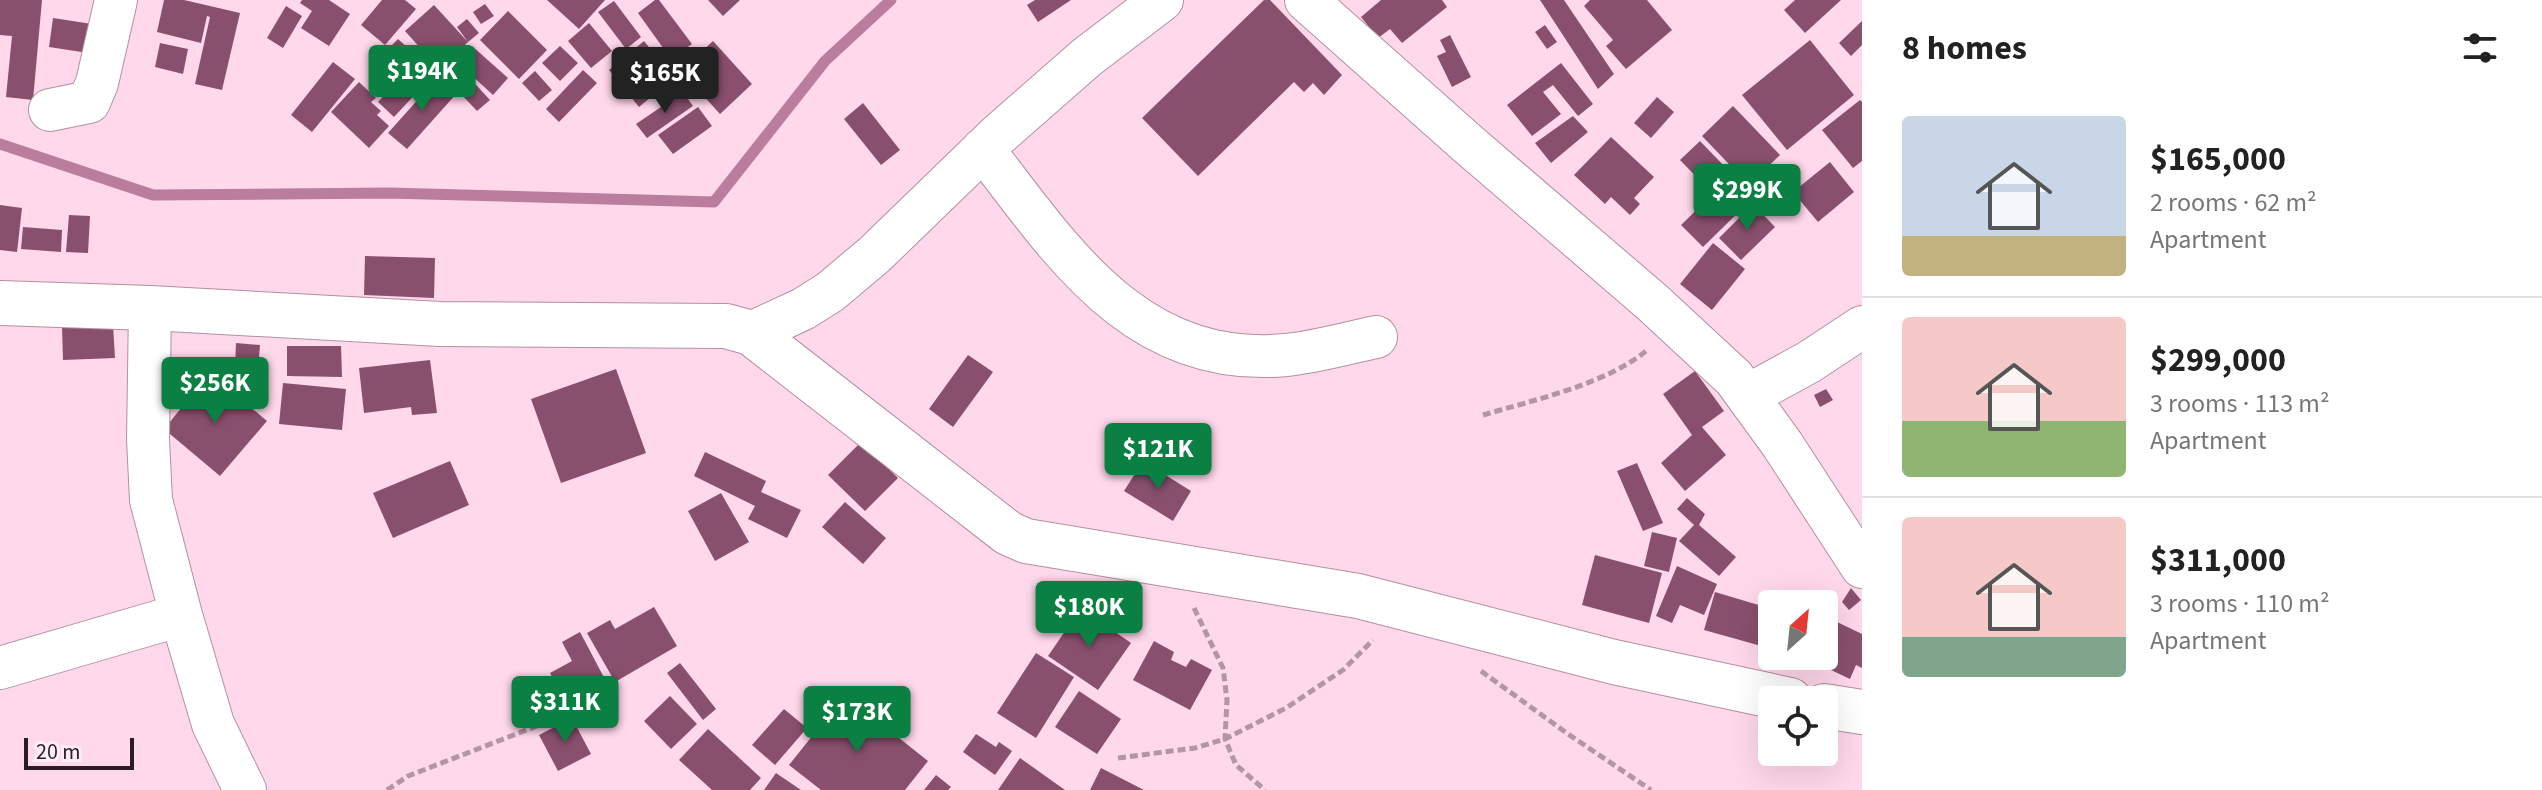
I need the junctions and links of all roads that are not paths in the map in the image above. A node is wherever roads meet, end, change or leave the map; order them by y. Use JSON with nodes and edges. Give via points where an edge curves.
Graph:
{"nodes":[{"id":1,"x":116,"y":0,"type":"edge"},
{"id":2,"x":1162,"y":0,"type":"edge"},
{"id":3,"x":1306,"y":0,"type":"edge"},
{"id":4,"x":50,"y":110,"type":"dead end"},
{"id":5,"x":983,"y":149,"type":"junction"},
{"id":6,"x":0,"y":303,"type":"edge"},
{"id":7,"x":150,"y":308,"type":"junction"},
{"id":8,"x":1862,"y":327,"type":"edge"},
{"id":9,"x":751,"y":333,"type":"junction"},
{"id":10,"x":1376,"y":337,"type":"dead end"},
{"id":11,"x":1747,"y":396,"type":"junction"},
{"id":12,"x":1862,"y":567,"type":"edge"},
{"id":13,"x":181,"y":615,"type":"junction"},
{"id":14,"x":0,"y":668,"type":"edge"},
{"id":15,"x":1758,"y":693,"type":"edge"},
{"id":16,"x":1838,"y":708,"type":"edge"},
{"id":17,"x":1862,"y":712,"type":"edge"},
{"id":18,"x":245,"y":790,"type":"edge"}],
"edges":[{"from":1,"to":4,"type":"street","via":[[89,102]]},
{"from":2,"to":5,"type":"street","via":[[1087,57]]},
{"from":3,"to":11,"type":"street","via":[[1678,325]]},
{"from":5,"to":9,"type":"street","via":[[830,292]]},
{"from":5,"to":10,"type":"street","via":[[1054,241],[1145,325],[1235,355],[1286,355]]},
{"from":6,"to":7,"type":"street"},
{"from":7,"to":9,"type":"street","via":[[440,324],[726,326]]},
{"from":7,"to":13,"type":"street","via":[[151,500]]},
{"from":8,"to":11,"type":"street"},
{"from":9,"to":15,"type":"street","via":[[1008,533],[1026,541],[1343,593]]},
{"from":11,"to":12,"type":"street"},
{"from":13,"to":14,"type":"street"},
{"from":13,"to":18,"type":"street","via":[[213,724]]},
{"from":16,"to":17,"type":"street"}]}
